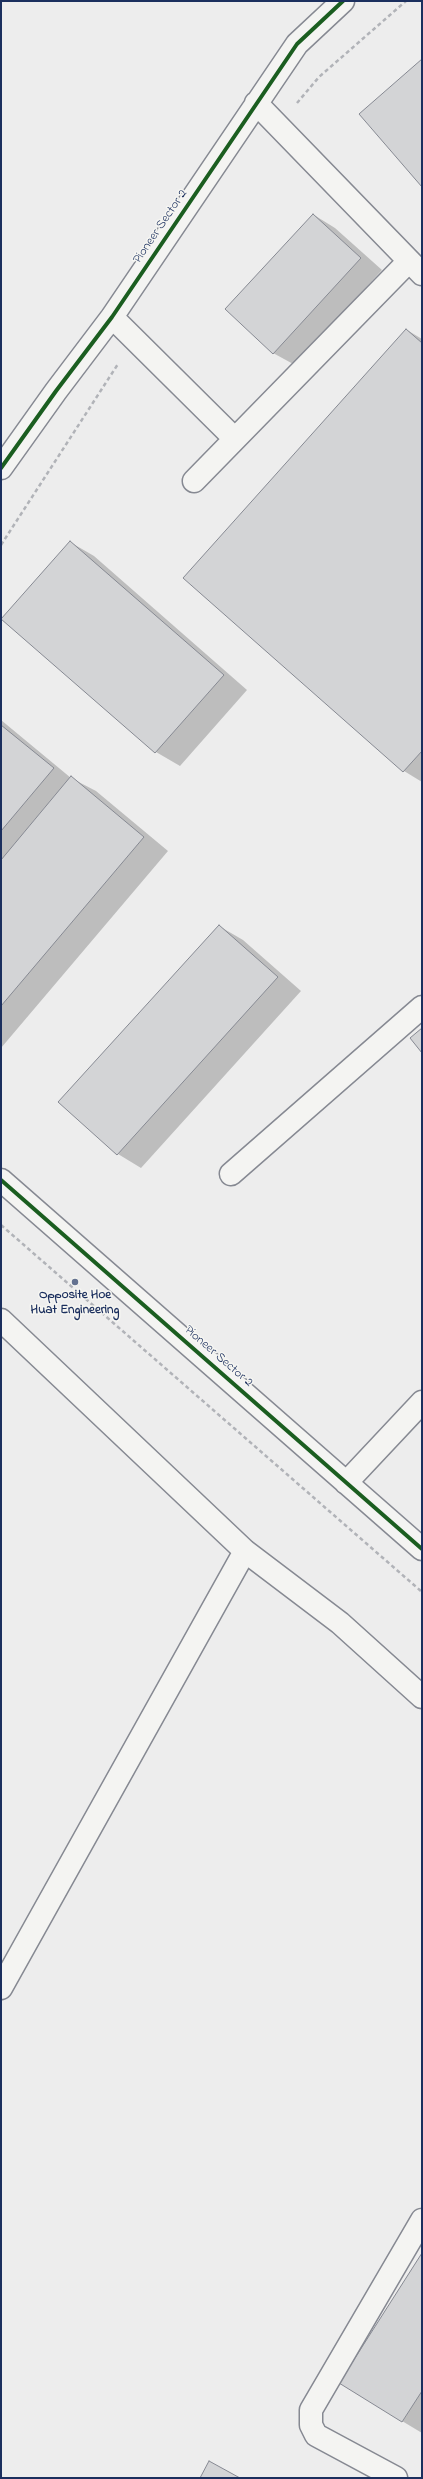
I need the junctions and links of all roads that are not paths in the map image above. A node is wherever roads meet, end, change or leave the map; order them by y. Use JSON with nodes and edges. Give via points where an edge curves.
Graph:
{"nodes":[{"id":1,"x":343,"y":1,"type":"edge"},
{"id":2,"x":256,"y":102,"type":"junction"},
{"id":3,"x":416,"y":267,"type":"edge"},
{"id":4,"x":112,"y":317,"type":"junction"},
{"id":5,"x":236,"y":440,"type":"junction"},
{"id":6,"x":1,"y":468,"type":"edge"},
{"id":7,"x":194,"y":481,"type":"dead end"},
{"id":8,"x":422,"y":1007,"type":"edge"},
{"id":9,"x":231,"y":1174,"type":"dead end"},
{"id":10,"x":1,"y":1180,"type":"edge"},
{"id":11,"x":1,"y":1320,"type":"edge"},
{"id":12,"x":422,"y":1402,"type":"edge"},
{"id":13,"x":346,"y":1483,"type":"junction"},
{"id":14,"x":422,"y":1549,"type":"edge"},
{"id":15,"x":245,"y":1551,"type":"junction"},
{"id":16,"x":422,"y":1697,"type":"edge"},
{"id":17,"x":1,"y":1988,"type":"edge"},
{"id":18,"x":422,"y":2220,"type":"edge"},
{"id":19,"x":396,"y":2478,"type":"edge"}],
"edges":[{"from":1,"to":2,"type":"street","name":"Pioneer Sector 2","via":[[297,44]]},
{"from":2,"to":3,"type":"street"},
{"from":2,"to":4,"type":"street","name":"Pioneer Sector 2"},
{"from":3,"to":5,"type":"street"},
{"from":4,"to":5,"type":"street"},
{"from":4,"to":6,"type":"street","name":"Pioneer Sector 2"},
{"from":5,"to":7,"type":"street"},
{"from":8,"to":9,"type":"street"},
{"from":10,"to":13,"type":"street","name":"Pioneer Sector 2"},
{"from":11,"to":15,"type":"street"},
{"from":12,"to":13,"type":"street"},
{"from":13,"to":14,"type":"street","name":"Pioneer Sector 2"},
{"from":15,"to":16,"type":"street","via":[[340,1623]]},
{"from":15,"to":17,"type":"street"},
{"from":18,"to":19,"type":"street","via":[[311,2410],[311,2425],[316,2435]]}]}
